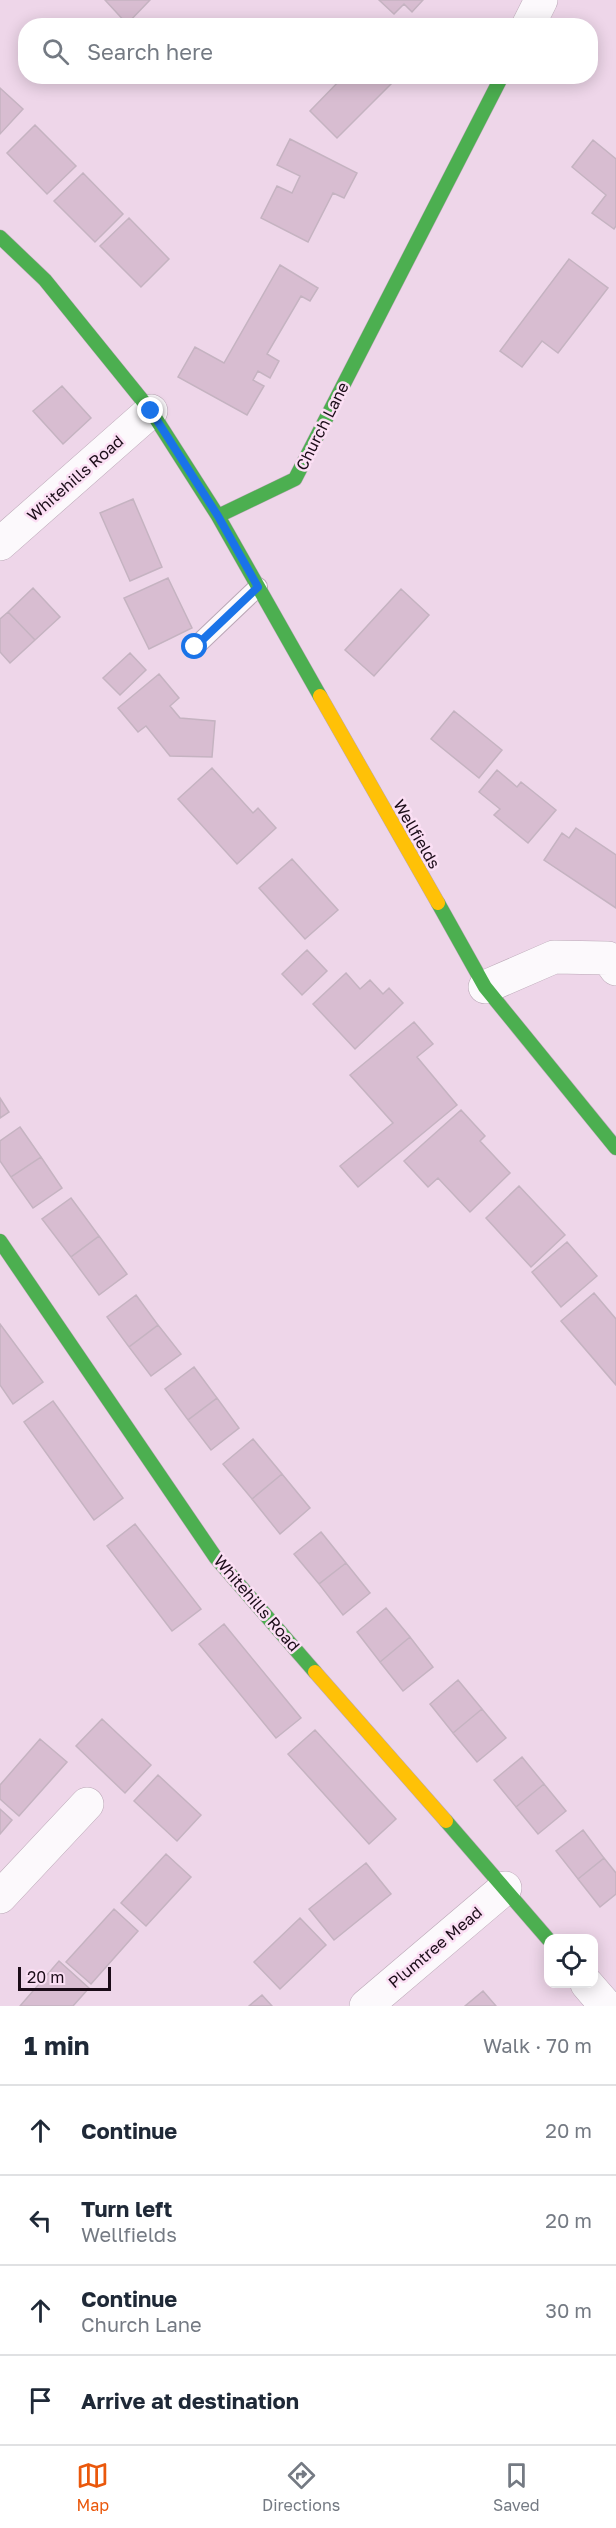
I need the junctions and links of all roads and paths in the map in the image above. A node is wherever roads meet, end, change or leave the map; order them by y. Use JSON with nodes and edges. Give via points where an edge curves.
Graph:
{"nodes":[{"id":1,"x":541,"y":0,"type":"edge"},
{"id":2,"x":532,"y":18,"type":"edge"},
{"id":3,"x":498,"y":84,"type":"edge"},
{"id":4,"x":0,"y":237,"type":"edge"},
{"id":5,"x":151,"y":411,"type":"junction"},
{"id":6,"x":218,"y":516,"type":"junction"},
{"id":7,"x":0,"y":544,"type":"edge"},
{"id":8,"x":258,"y":587,"type":"junction"},
{"id":9,"x":195,"y":647,"type":"dead end"},
{"id":10,"x":616,"y":969,"type":"edge"},
{"id":11,"x":485,"y":987,"type":"junction"},
{"id":12,"x":616,"y":1149,"type":"edge"},
{"id":13,"x":0,"y":1241,"type":"edge"},
{"id":14,"x":87,"y":1804,"type":"dead end"},
{"id":15,"x":505,"y":1888,"type":"junction"},
{"id":16,"x":0,"y":1897,"type":"edge"},
{"id":17,"x":545,"y":1934,"type":"edge"},
{"id":18,"x":591,"y":1988,"type":"edge"},
{"id":19,"x":366,"y":2006,"type":"edge"},
{"id":20,"x":606,"y":2006,"type":"edge"}],
"edges":[{"from":1,"to":2,"type":"street"},
{"from":3,"to":6,"type":"street","name":"Church Lane","via":[[295,479]]},
{"from":4,"to":5,"type":"street","via":[[45,280]]},
{"from":5,"to":6,"type":"street"},
{"from":5,"to":7,"type":"street","name":"Whitehills Road"},
{"from":6,"to":8,"type":"street","name":"Wellfields"},
{"from":8,"to":9,"type":"lane"},
{"from":8,"to":11,"type":"street","name":"Wellfields"},
{"from":10,"to":11,"type":"street","via":[[608,958],[554,957]]},
{"from":11,"to":12,"type":"street","name":"Wellfields"},
{"from":13,"to":15,"type":"street","name":"Whitehills Road","via":[[216,1558]]},
{"from":14,"to":16,"type":"street"},
{"from":15,"to":17,"type":"street","name":"Whitehills Road"},
{"from":15,"to":19,"type":"street","name":"Plumtree Mead"},
{"from":18,"to":20,"type":"street"}]}
